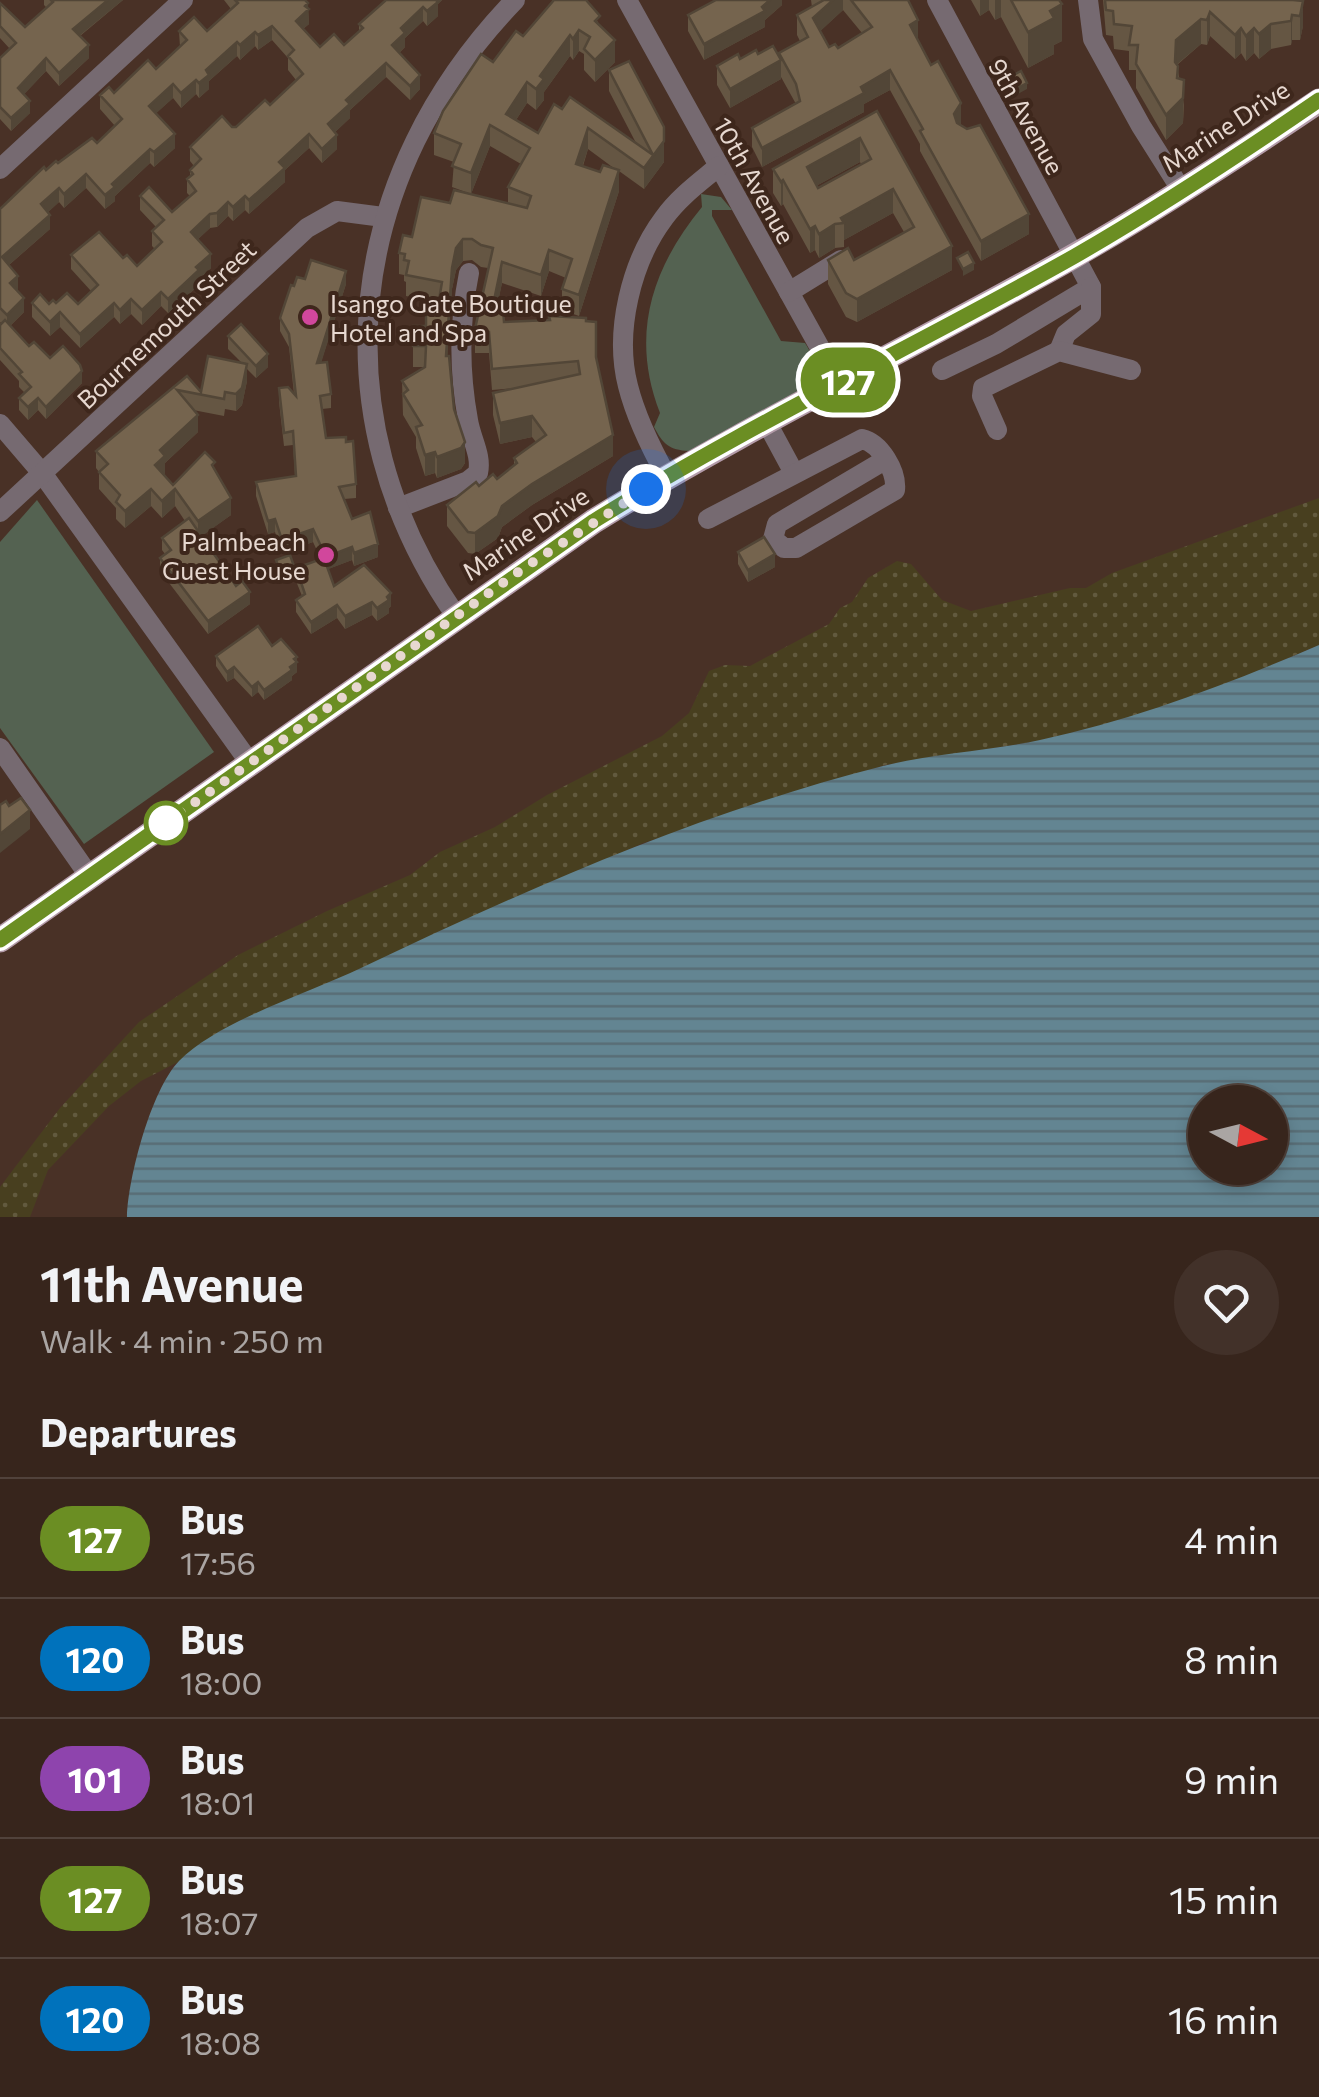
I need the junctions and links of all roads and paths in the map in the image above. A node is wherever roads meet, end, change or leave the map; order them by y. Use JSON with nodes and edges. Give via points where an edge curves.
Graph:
{"nodes":[{"id":1,"x":183,"y":0,"type":"edge"},
{"id":2,"x":515,"y":0,"type":"edge"},
{"id":3,"x":626,"y":0,"type":"edge"},
{"id":4,"x":937,"y":0,"type":"edge"},
{"id":5,"x":1088,"y":0,"type":"edge"},
{"id":6,"x":1319,"y":100,"type":"edge"},
{"id":7,"x":720,"y":166,"type":"junction"},
{"id":8,"x":0,"y":169,"type":"edge"},
{"id":9,"x":1182,"y":191,"type":"junction"},
{"id":10,"x":383,"y":218,"type":"junction"},
{"id":11,"x":1076,"y":255,"type":"junction"},
{"id":12,"x":841,"y":260,"type":"edge"},
{"id":13,"x":470,"y":273,"type":"dead end"},
{"id":14,"x":780,"y":283,"type":"junction"},
{"id":15,"x":1091,"y":287,"type":"junction"},
{"id":16,"x":1059,"y":351,"type":"junction"},
{"id":17,"x":942,"y":370,"type":"dead end"},
{"id":18,"x":1131,"y":370,"type":"dead end"},
{"id":19,"x":840,"y":384,"type":"junction"},
{"id":20,"x":767,"y":423,"type":"junction"},
{"id":21,"x":0,"y":424,"type":"edge"},
{"id":22,"x":997,"y":430,"type":"dead end"},
{"id":23,"x":886,"y":460,"type":"junction"},
{"id":24,"x":42,"y":472,"type":"junction"},
{"id":25,"x":794,"y":473,"type":"junction"},
{"id":26,"x":667,"y":477,"type":"junction"},
{"id":27,"x":398,"y":508,"type":"junction"},
{"id":28,"x":0,"y":512,"type":"edge"},
{"id":29,"x":708,"y":520,"type":"dead end"},
{"id":30,"x":456,"y":616,"type":"junction"},
{"id":31,"x":0,"y":748,"type":"edge"},
{"id":32,"x":250,"y":764,"type":"junction"},
{"id":33,"x":90,"y":877,"type":"junction"},
{"id":34,"x":0,"y":940,"type":"edge"}],
"edges":[{"from":1,"to":8,"type":"street"},
{"from":2,"to":10,"type":"street","via":[[436,102]]},
{"from":3,"to":7,"type":"street","name":"10th Avenue"},
{"from":4,"to":11,"type":"street","name":"9th Avenue","via":[[992,122]]},
{"from":5,"to":9,"type":"street","via":[[1093,40]]},
{"from":6,"to":9,"type":"main road","name":"Marine Drive"},
{"from":7,"to":14,"type":"street","name":"10th Avenue"},
{"from":7,"to":26,"type":"street","via":[[679,200],[636,271],[627,384]]},
{"from":9,"to":11,"type":"main road","name":"Marine Drive"},
{"from":10,"to":24,"type":"street","name":"Bournemouth Street","via":[[337,211],[306,228]]},
{"from":10,"to":27,"type":"street","via":[[369,365],[376,436]]},
{"from":11,"to":15,"type":"street","name":"9th Avenue"},
{"from":11,"to":19,"type":"main road","name":"Marine Drive"},
{"from":12,"to":14,"type":"street"},
{"from":13,"to":27,"type":"street","via":[[460,334],[468,422],[480,468],[473,478]]},
{"from":14,"to":19,"type":"street","name":"10th Avenue"},
{"from":15,"to":16,"type":"street","via":[[1091,314],[1066,334]]},
{"from":15,"to":17,"type":"street"},
{"from":16,"to":18,"type":"street"},
{"from":16,"to":22,"type":"street","via":[[982,388]]},
{"from":19,"to":20,"type":"main road","name":"Marine Drive"},
{"from":20,"to":25,"type":"street"},
{"from":20,"to":26,"type":"main road","name":"Marine Drive"},
{"from":21,"to":24,"type":"street"},
{"from":23,"to":23,"type":"street","via":[[896,482],[890,495],[796,548],[773,539],[780,520]]},
{"from":23,"to":25,"type":"street","via":[[864,439]]},
{"from":24,"to":28,"type":"street","name":"Bournemouth Street"},
{"from":24,"to":32,"type":"street"},
{"from":25,"to":29,"type":"street"},
{"from":26,"to":30,"type":"main road","name":"Marine Drive"},
{"from":27,"to":30,"type":"street"},
{"from":30,"to":32,"type":"main road","name":"Marine Drive"},
{"from":31,"to":33,"type":"street"},
{"from":32,"to":33,"type":"main road","name":"Marine Drive"},
{"from":33,"to":34,"type":"main road","name":"Marine Drive"}]}
